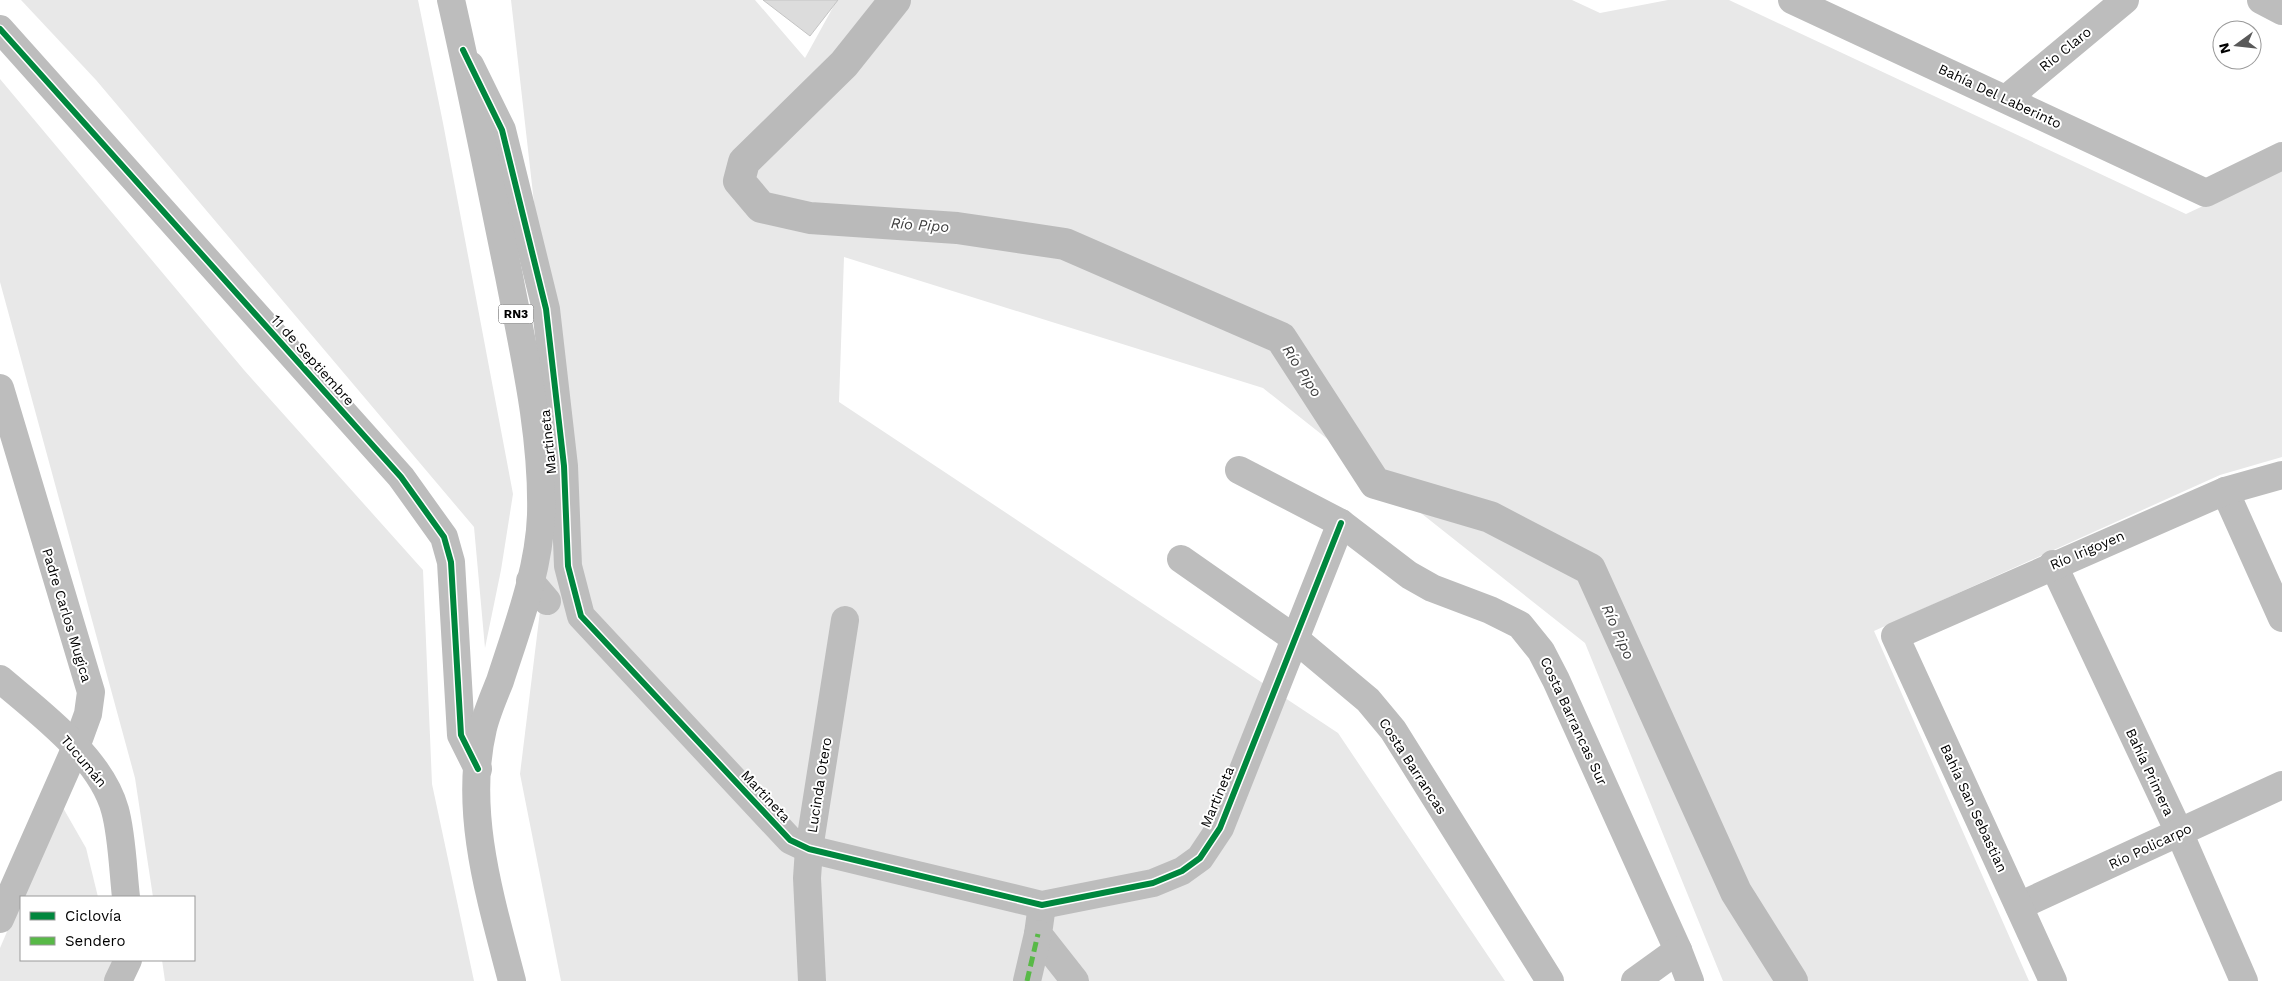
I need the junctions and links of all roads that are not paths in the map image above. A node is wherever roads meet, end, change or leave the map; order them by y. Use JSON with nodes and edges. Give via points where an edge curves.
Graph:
{"nodes":[{"id":1,"x":451,"y":0,"type":"edge"},
{"id":2,"x":1792,"y":0,"type":"edge"},
{"id":3,"x":2261,"y":0,"type":"edge"},
{"id":4,"x":2121,"y":1,"type":"edge"},
{"id":5,"x":2282,"y":11,"type":"edge"},
{"id":6,"x":0,"y":29,"type":"edge"},
{"id":7,"x":463,"y":50,"type":"junction"},
{"id":8,"x":2006,"y":98,"type":"junction"},
{"id":9,"x":2282,"y":156,"type":"edge"},
{"id":10,"x":0,"y":388,"type":"edge"},
{"id":11,"x":1239,"y":470,"type":"dead end"},
{"id":12,"x":2282,"y":475,"type":"edge"},
{"id":13,"x":2225,"y":490,"type":"junction"},
{"id":14,"x":1341,"y":522,"type":"junction"},
{"id":15,"x":1181,"y":559,"type":"dead end"},
{"id":16,"x":2053,"y":564,"type":"junction"},
{"id":17,"x":2282,"y":618,"type":"edge"},
{"id":18,"x":845,"y":620,"type":"dead end"},
{"id":19,"x":1895,"y":636,"type":"joint"},
{"id":20,"x":1294,"y":638,"type":"junction"},
{"id":21,"x":0,"y":679,"type":"edge"},
{"id":22,"x":76,"y":747,"type":"junction"},
{"id":23,"x":478,"y":769,"type":"junction"},
{"id":24,"x":2282,"y":785,"type":"edge"},
{"id":25,"x":2179,"y":832,"type":"junction"},
{"id":26,"x":809,"y":849,"type":"junction"},
{"id":27,"x":126,"y":896,"type":"edge"},
{"id":28,"x":1042,"y":905,"type":"junction"},
{"id":29,"x":2019,"y":906,"type":"junction"},
{"id":30,"x":0,"y":919,"type":"edge"},
{"id":31,"x":1038,"y":934,"type":"junction"},
{"id":32,"x":1678,"y":950,"type":"junction"},
{"id":33,"x":128,"y":961,"type":"edge"},
{"id":34,"x":134,"y":961,"type":"edge"},
{"id":35,"x":118,"y":981,"type":"edge"},
{"id":36,"x":136,"y":981,"type":"edge"},
{"id":37,"x":512,"y":981,"type":"edge"},
{"id":38,"x":812,"y":981,"type":"edge"},
{"id":39,"x":1027,"y":981,"type":"edge"},
{"id":40,"x":1075,"y":981,"type":"edge"},
{"id":41,"x":1550,"y":981,"type":"edge"},
{"id":42,"x":1635,"y":981,"type":"edge"},
{"id":43,"x":1690,"y":981,"type":"edge"},
{"id":44,"x":2053,"y":981,"type":"edge"},
{"id":45,"x":2244,"y":981,"type":"edge"}],
"edges":[{"from":1,"to":7,"type":"street","number":"RN3"},
{"from":2,"to":8,"type":"street","name":"Bahía Del Laberinto"},
{"from":3,"to":5,"type":"street"},
{"from":4,"to":8,"type":"street","name":"Rio Claro"},
{"from":6,"to":23,"type":"street","name":"11 de Septiembre","via":[[401,477],[444,537],[451,562],[460,735]]},
{"from":7,"to":23,"type":"street","number":"RN3","via":[[515,308],[540,463],[541,518],[535,560],[538,591],[518,628],[483,729]]},
{"from":7,"to":26,"type":"street","name":"Martineta","via":[[502,130],[546,309],[564,466],[568,566],[580,616],[790,840]]},
{"from":8,"to":9,"type":"street","name":"Bahía Del Laberinto","via":[[2206,194]]},
{"from":10,"to":22,"type":"street","name":"Padre Carlos Mugica","via":[[91,692],[88,714]]},
{"from":11,"to":14,"type":"street","name":"Costa Barrancas Sur"},
{"from":12,"to":13,"type":"street","name":"Río Irigoyen"},
{"from":13,"to":16,"type":"street","name":"Río Irigoyen"},
{"from":13,"to":17,"type":"street"},
{"from":14,"to":20,"type":"street","name":"Martineta"},
{"from":14,"to":32,"type":"street","name":"Costa Barrancas Sur","via":[[1409,576],[1520,625],[1541,651]]},
{"from":15,"to":20,"type":"street","name":"Costa Barrancas"},
{"from":16,"to":19,"type":"street","name":"Río Irigoyen"},
{"from":16,"to":25,"type":"street","name":"Bahía Primera"},
{"from":18,"to":26,"type":"street","name":"Lucinda Otero"},
{"from":19,"to":29,"type":"street","name":"Bahía San Sebastian"},
{"from":20,"to":28,"type":"street","name":"Martineta","via":[[1220,828],[1200,858],[1182,871],[1153,883]]},
{"from":20,"to":41,"type":"street","name":"Costa Barrancas","via":[[1368,700],[1393,730]]},
{"from":21,"to":22,"type":"street","name":"Tucumán"},
{"from":22,"to":27,"type":"street","name":"Tucumán","via":[[106,786],[116,811]]},
{"from":22,"to":30,"type":"street","name":"Padre Carlos Mugica"},
{"from":23,"to":37,"type":"street","number":"RN3","via":[[476,821]]},
{"from":24,"to":25,"type":"street","name":"Río Policarpo"},
{"from":25,"to":29,"type":"street","name":"Río Policarpo"},
{"from":25,"to":45,"type":"street","name":"Bahía Primera"},
{"from":26,"to":28,"type":"street","name":"Martineta"},
{"from":26,"to":38,"type":"street","name":"Lucinda Otero","via":[[807,878]]},
{"from":28,"to":31,"type":"street"},
{"from":29,"to":44,"type":"street","name":"Bahía San Sebastian"},
{"from":31,"to":39,"type":"street"},
{"from":31,"to":40,"type":"street"},
{"from":32,"to":42,"type":"street"},
{"from":32,"to":43,"type":"street","name":"Costa Barrancas Sur"},
{"from":33,"to":35,"type":"street"},
{"from":34,"to":36,"type":"street"}]}
